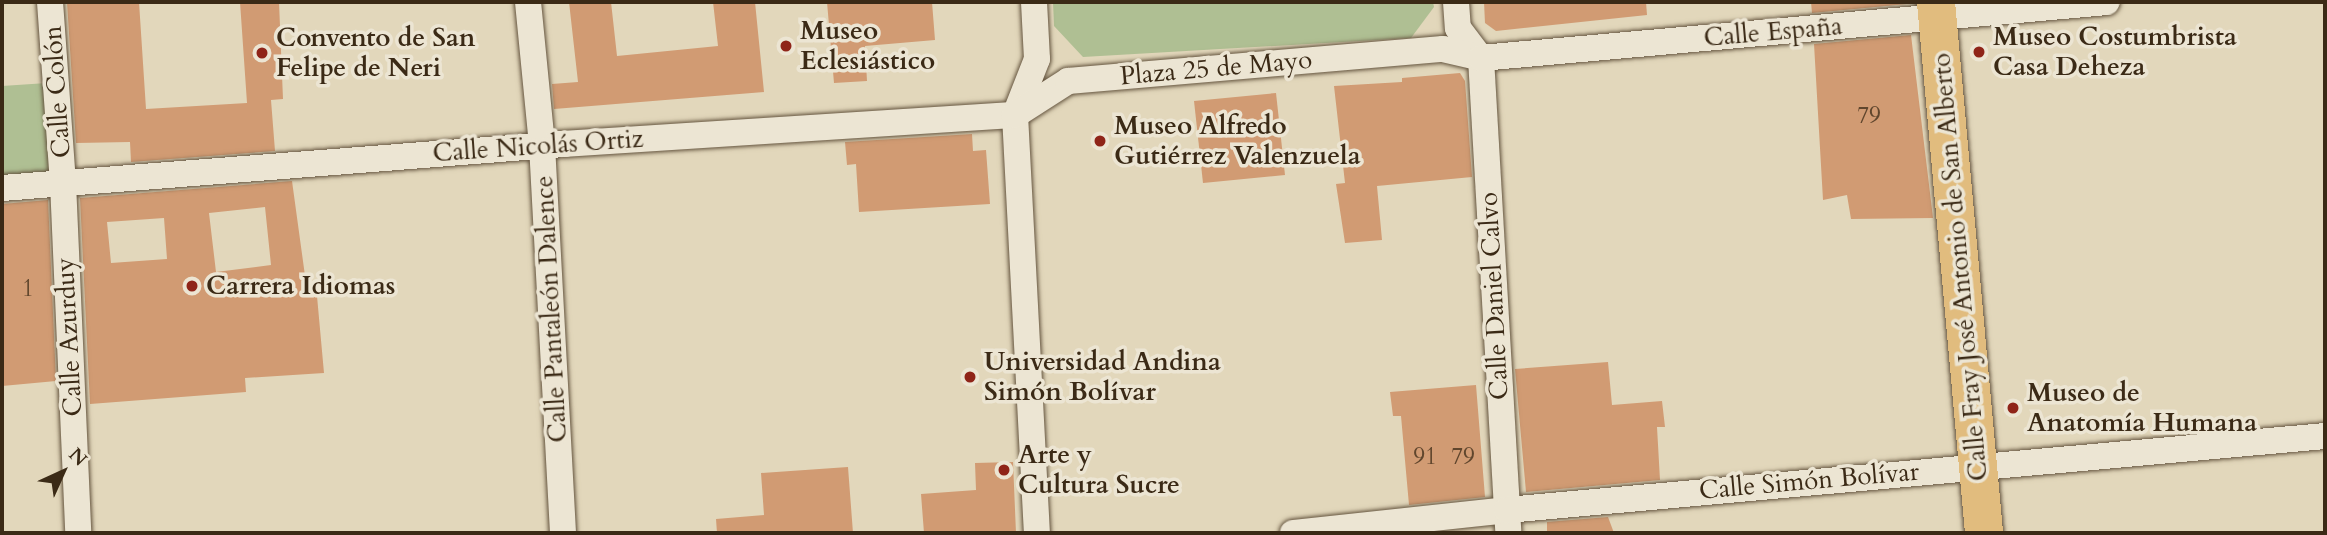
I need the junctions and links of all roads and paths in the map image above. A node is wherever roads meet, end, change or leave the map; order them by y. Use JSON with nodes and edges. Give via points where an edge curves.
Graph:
{"nodes":[{"id":1,"x":51,"y":2,"type":"edge"},
{"id":2,"x":528,"y":2,"type":"edge"},
{"id":3,"x":1034,"y":2,"type":"edge"},
{"id":4,"x":1456,"y":2,"type":"edge"},
{"id":5,"x":2107,"y":2,"type":"edge"},
{"id":6,"x":1937,"y":10,"type":"edge"},
{"id":7,"x":1480,"y":58,"type":"junction"},
{"id":8,"x":1015,"y":115,"type":"junction"},
{"id":9,"x":542,"y":145,"type":"junction"},
{"id":10,"x":63,"y":183,"type":"junction"},
{"id":11,"x":2,"y":188,"type":"edge"},
{"id":12,"x":2325,"y":436,"type":"edge"},
{"id":13,"x":1978,"y":466,"type":"junction"},
{"id":14,"x":1507,"y":522,"type":"edge"},
{"id":15,"x":78,"y":533,"type":"edge"},
{"id":16,"x":563,"y":533,"type":"edge"},
{"id":17,"x":1037,"y":533,"type":"edge"},
{"id":18,"x":1293,"y":533,"type":"edge"},
{"id":19,"x":1984,"y":533,"type":"edge"}],
"edges":[{"from":1,"to":10,"type":"street","name":"Calle Colón"},
{"from":2,"to":9,"type":"street","name":"Calle Pantaleón Dalence"},
{"from":3,"to":8,"type":"street","via":[[1037,59]]},
{"from":4,"to":7,"type":"street","via":[[1458,28]]},
{"from":5,"to":6,"type":"street","name":"Calle España"},
{"from":6,"to":7,"type":"street","name":"Calle España"},
{"from":6,"to":13,"type":"main road","name":"Calle Fray José Antonio de San Alberto"},
{"from":7,"to":8,"type":"street","name":"Plaza 25 de Mayo","via":[[1443,49],[1068,80]]},
{"from":7,"to":14,"type":"street","name":"Calle Daniel Calvo"},
{"from":8,"to":9,"type":"street","name":"Calle Nicolás Ortiz"},
{"from":8,"to":17,"type":"street"},
{"from":9,"to":10,"type":"street","name":"Calle Nicolás Ortiz"},
{"from":9,"to":16,"type":"street","name":"Calle Pantaleón Dalence"},
{"from":10,"to":11,"type":"street","name":"Calle Nicolás Ortiz"},
{"from":10,"to":15,"type":"street","name":"Calle Azurduy"},
{"from":12,"to":13,"type":"street","name":"Calle Simón Bolívar"},
{"from":13,"to":14,"type":"street","name":"Calle Simón Bolívar"},
{"from":13,"to":19,"type":"main road","name":"Calle Fray José Antonio de San Alberto"},
{"from":14,"to":18,"type":"street","name":"Calle Simón Bolívar"}]}
